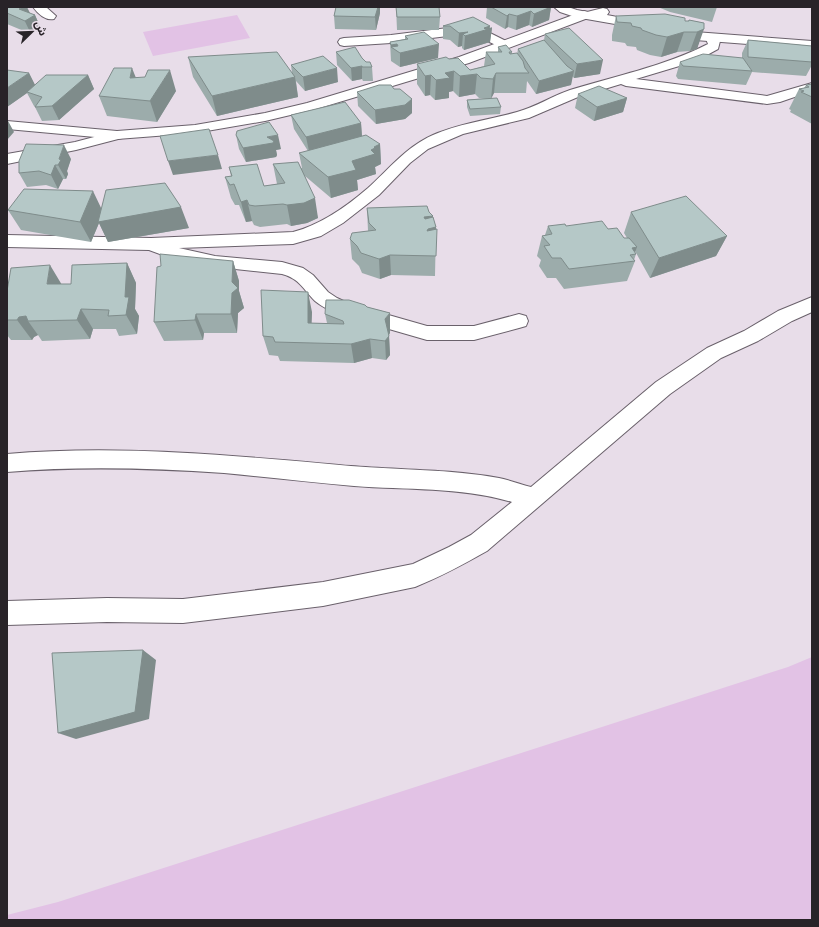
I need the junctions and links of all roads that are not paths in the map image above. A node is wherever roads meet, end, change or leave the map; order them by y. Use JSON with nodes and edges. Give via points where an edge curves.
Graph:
{"nodes":[{"id":1,"x":39,"y":7,"type":"edge"},
{"id":2,"x":608,"y":7,"type":"edge"},
{"id":3,"x":615,"y":7,"type":"edge"},
{"id":4,"x":563,"y":9,"type":"edge"},
{"id":5,"x":587,"y":15,"type":"junction"},
{"id":6,"x":50,"y":16,"type":"dead end"},
{"id":7,"x":655,"y":27,"type":"junction"},
{"id":8,"x":544,"y":30,"type":"junction"},
{"id":9,"x":712,"y":39,"type":"junction"},
{"id":10,"x":344,"y":42,"type":"dead end"},
{"id":11,"x":504,"y":45,"type":"junction"},
{"id":12,"x":812,"y":45,"type":"edge"},
{"id":13,"x":619,"y":81,"type":"junction"},
{"id":14,"x":812,"y":87,"type":"edge"},
{"id":15,"x":7,"y":125,"type":"edge"},
{"id":16,"x":117,"y":135,"type":"junction"},
{"id":17,"x":7,"y":159,"type":"edge"},
{"id":18,"x":7,"y":241,"type":"edge"},
{"id":19,"x":151,"y":244,"type":"junction"},
{"id":20,"x":812,"y":304,"type":"edge"},
{"id":21,"x":519,"y":321,"type":"dead end"},
{"id":22,"x":7,"y":462,"type":"edge"},
{"id":23,"x":534,"y":498,"type":"junction"},
{"id":24,"x":7,"y":613,"type":"edge"}],
"edges":[{"from":1,"to":6,"type":"street"},
{"from":2,"to":5,"type":"street","via":[[600,13]]},
{"from":3,"to":7,"type":"street"},
{"from":4,"to":5,"type":"street"},
{"from":4,"to":8,"type":"street"},
{"from":5,"to":7,"type":"street"},
{"from":5,"to":8,"type":"street"},
{"from":7,"to":9,"type":"street"},
{"from":8,"to":11,"type":"street"},
{"from":9,"to":12,"type":"street"},
{"from":9,"to":13,"type":"street","via":[[714,46],[691,58]]},
{"from":10,"to":11,"type":"street","via":[[464,30],[478,32]]},
{"from":11,"to":16,"type":"street","via":[[464,60],[311,106],[265,117],[195,129]]},
{"from":13,"to":14,"type":"street","via":[[767,100]]},
{"from":13,"to":19,"type":"street","via":[[573,94],[524,115],[439,138],[405,160],[374,192],[315,232],[293,238]]},
{"from":15,"to":16,"type":"street"},
{"from":16,"to":17,"type":"street"},
{"from":18,"to":19,"type":"street"},
{"from":19,"to":21,"type":"street","via":[[188,258],[282,268],[296,272],[307,279],[330,303],[427,333],[474,333]]},
{"from":20,"to":23,"type":"street","via":[[714,353],[663,388]]},
{"from":22,"to":23,"type":"street","via":[[56,459],[224,464],[453,482],[499,488]]},
{"from":23,"to":24,"type":"street","via":[[479,543],[408,577],[323,594],[183,611]]}]}
